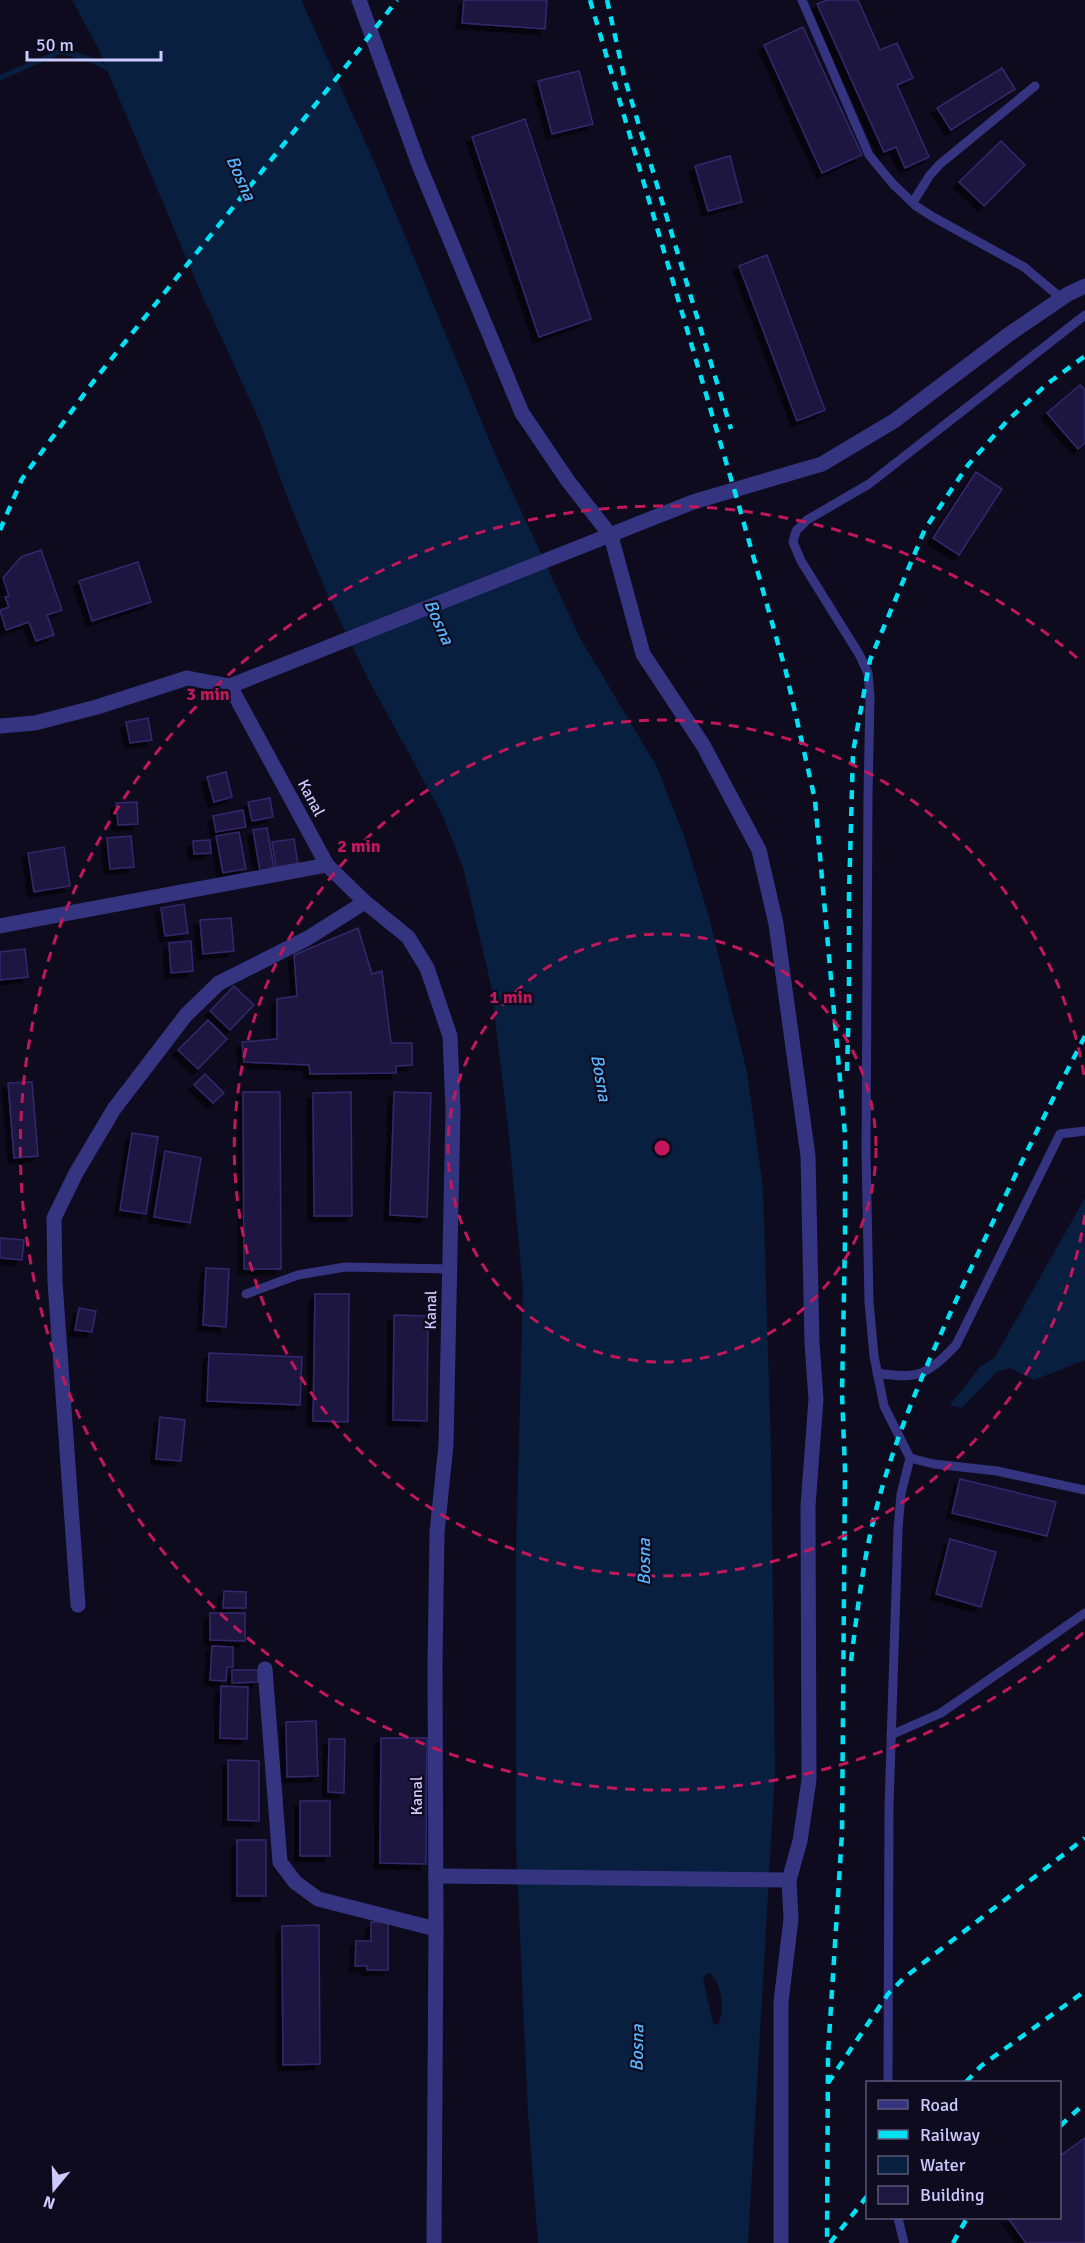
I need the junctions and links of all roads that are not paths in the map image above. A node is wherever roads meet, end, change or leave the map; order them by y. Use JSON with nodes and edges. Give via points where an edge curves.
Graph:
{"nodes":[{"id":1,"x":358,"y":0,"type":"edge"},
{"id":2,"x":802,"y":0,"type":"edge"},
{"id":3,"x":1035,"y":86,"type":"dead end"},
{"id":4,"x":913,"y":202,"type":"junction"},
{"id":5,"x":1085,"y":285,"type":"edge"},
{"id":6,"x":1061,"y":298,"type":"junction"},
{"id":7,"x":1085,"y":315,"type":"edge"},
{"id":8,"x":611,"y":536,"type":"junction"},
{"id":9,"x":230,"y":686,"type":"junction"},
{"id":10,"x":0,"y":726,"type":"edge"},
{"id":11,"x":327,"y":865,"type":"junction"},
{"id":12,"x":365,"y":902,"type":"junction"},
{"id":13,"x":0,"y":926,"type":"edge"},
{"id":14,"x":1085,"y":1131,"type":"edge"},
{"id":15,"x":450,"y":1269,"type":"junction"},
{"id":16,"x":246,"y":1294,"type":"dead end"},
{"id":17,"x":877,"y":1373,"type":"junction"},
{"id":18,"x":910,"y":1458,"type":"junction"},
{"id":19,"x":1085,"y":1490,"type":"edge"},
{"id":20,"x":78,"y":1605,"type":"dead end"},
{"id":21,"x":1085,"y":1613,"type":"edge"},
{"id":22,"x":265,"y":1669,"type":"dead end"},
{"id":23,"x":891,"y":1735,"type":"junction"},
{"id":24,"x":436,"y":1876,"type":"junction"},
{"id":25,"x":784,"y":1879,"type":"junction"},
{"id":26,"x":436,"y":1929,"type":"junction"},
{"id":27,"x":888,"y":2081,"type":"edge"},
{"id":28,"x":898,"y":2219,"type":"edge"},
{"id":29,"x":434,"y":2243,"type":"edge"},
{"id":30,"x":781,"y":2243,"type":"edge"},
{"id":31,"x":904,"y":2243,"type":"edge"}],
"edges":[{"from":1,"to":8,"type":"street","via":[[419,165],[522,413]]},
{"from":2,"to":4,"type":"lane","via":[[869,155]]},
{"from":3,"to":4,"type":"lane","via":[[940,164]]},
{"from":4,"to":6,"type":"lane","via":[[933,218],[1024,267]]},
{"from":5,"to":6,"type":"street"},
{"from":6,"to":8,"type":"street","via":[[894,421],[822,464],[693,502]]},
{"from":7,"to":17,"type":"lane","via":[[869,484],[807,520],[796,531],[793,542],[868,673],[866,1154],[869,1302]]},
{"from":8,"to":9,"type":"street"},
{"from":8,"to":25,"type":"street","via":[[643,654],[704,745],[759,850],[776,924],[789,1016],[807,1156],[816,1399],[808,1506],[808,1780],[800,1840]]},
{"from":9,"to":10,"type":"street","via":[[187,678],[36,723]]},
{"from":9,"to":11,"type":"street","name":"Kanal"},
{"from":11,"to":12,"type":"street","name":"Kanal"},
{"from":11,"to":13,"type":"street"},
{"from":12,"to":15,"type":"street","name":"Kanal","via":[[408,937],[427,968],[450,1036]]},
{"from":12,"to":20,"type":"street","via":[[308,938],[219,983],[186,1015],[114,1109],[54,1218]]},
{"from":14,"to":17,"type":"lane","via":[[1060,1134],[956,1345],[923,1373],[904,1377]]},
{"from":15,"to":16,"type":"lane","via":[[345,1267],[298,1275]]},
{"from":15,"to":24,"type":"street","name":"Kanal","via":[[446,1445],[437,1532]]},
{"from":17,"to":18,"type":"lane","via":[[884,1406]]},
{"from":18,"to":19,"type":"lane"},
{"from":18,"to":23,"type":"lane","via":[[898,1529]]},
{"from":21,"to":23,"type":"lane","via":[[941,1713]]},
{"from":22,"to":26,"type":"street","via":[[280,1862],[295,1882],[318,1899]]},
{"from":23,"to":27,"type":"lane"},
{"from":24,"to":25,"type":"street"},
{"from":24,"to":26,"type":"street","name":"Kanal"},
{"from":25,"to":30,"type":"street","via":[[791,1919],[781,2002]]},
{"from":26,"to":29,"type":"street","name":"Kanal"},
{"from":28,"to":31,"type":"lane"}]}
